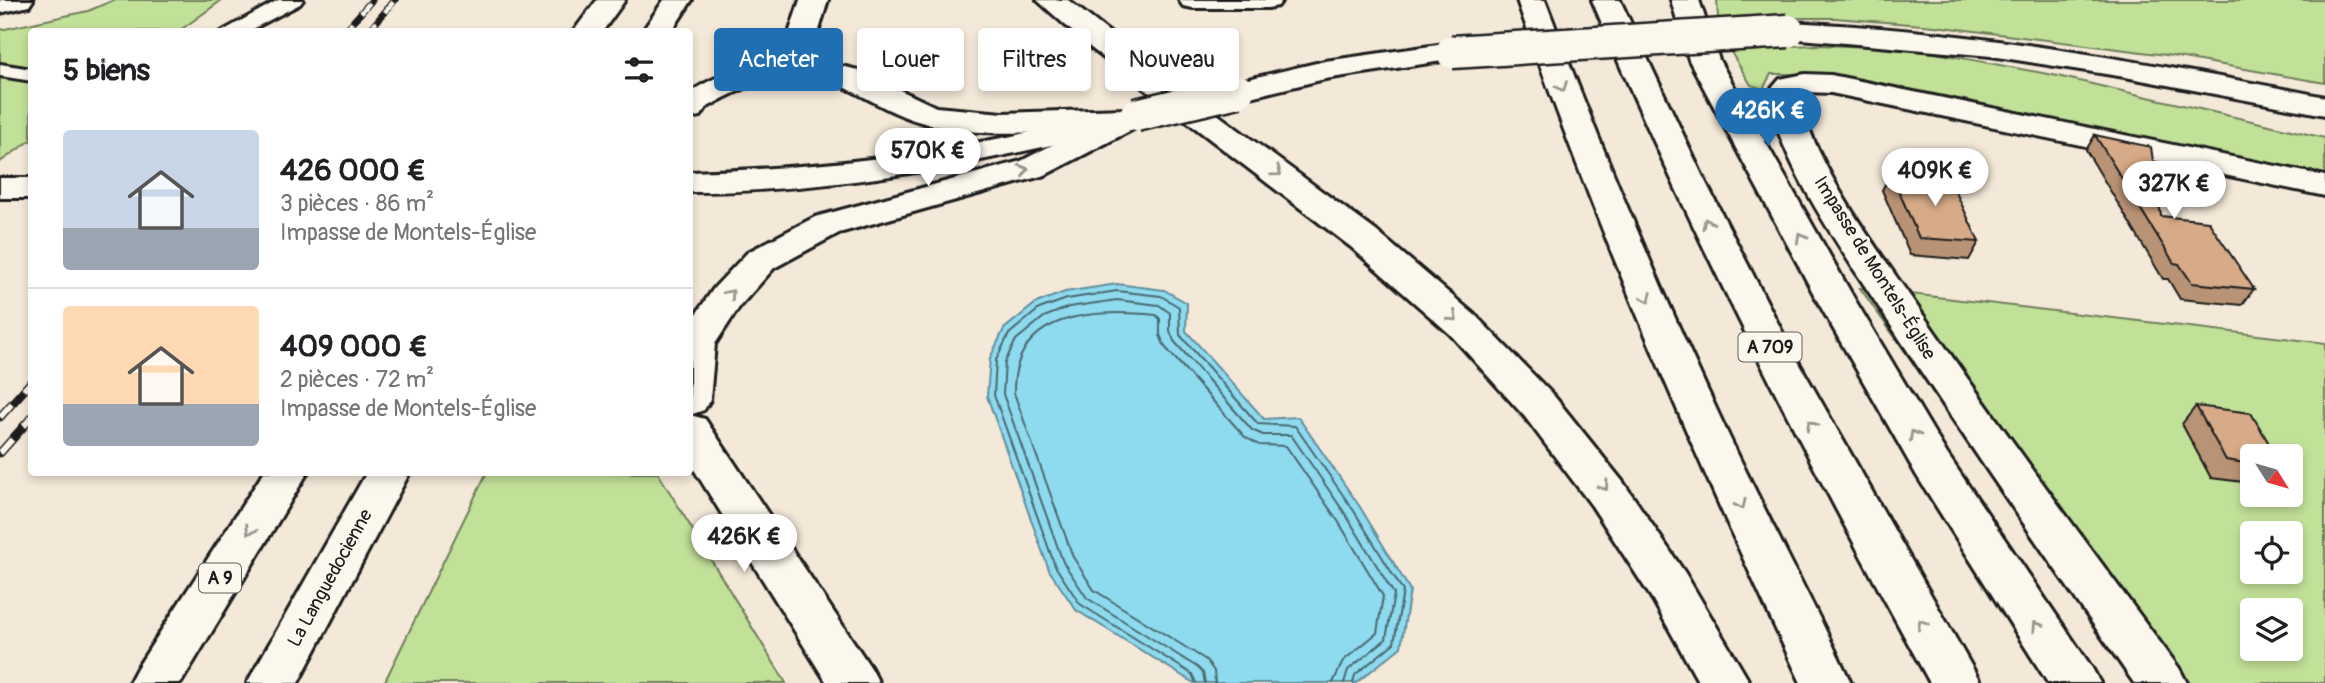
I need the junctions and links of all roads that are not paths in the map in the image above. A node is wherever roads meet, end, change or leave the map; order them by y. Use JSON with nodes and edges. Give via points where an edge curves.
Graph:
{"nodes":[{"id":1,"x":19,"y":0,"type":"edge"},
{"id":2,"x":293,"y":0,"type":"edge"},
{"id":3,"x":611,"y":0,"type":"edge"},
{"id":4,"x":678,"y":0,"type":"edge"},
{"id":5,"x":814,"y":0,"type":"edge"},
{"id":6,"x":1051,"y":0,"type":"edge"},
{"id":7,"x":1192,"y":0,"type":"edge"},
{"id":8,"x":1268,"y":0,"type":"edge"},
{"id":9,"x":1531,"y":0,"type":"edge"},
{"id":10,"x":1605,"y":0,"type":"edge"},
{"id":11,"x":1685,"y":0,"type":"edge"},
{"id":12,"x":0,"y":5,"type":"edge"},
{"id":13,"x":239,"y":28,"type":"edge"},
{"id":14,"x":590,"y":28,"type":"edge"},
{"id":15,"x":659,"y":28,"type":"edge"},
{"id":16,"x":805,"y":28,"type":"edge"},
{"id":17,"x":1992,"y":48,"type":"junction"},
{"id":18,"x":0,"y":69,"type":"edge"},
{"id":19,"x":28,"y":74,"type":"edge"},
{"id":20,"x":843,"y":76,"type":"edge"},
{"id":21,"x":714,"y":91,"type":"edge"},
{"id":22,"x":693,"y":103,"type":"edge"},
{"id":23,"x":2325,"y":106,"type":"edge"},
{"id":24,"x":1136,"y":116,"type":"junction"},
{"id":25,"x":2325,"y":123,"type":"edge"},
{"id":26,"x":699,"y":182,"type":"edge"},
{"id":27,"x":2325,"y":186,"type":"edge"},
{"id":28,"x":0,"y":188,"type":"edge"},
{"id":29,"x":28,"y":188,"type":"edge"},
{"id":30,"x":693,"y":372,"type":"edge"},
{"id":31,"x":693,"y":435,"type":"edge"},
{"id":32,"x":284,"y":476,"type":"edge"},
{"id":33,"x":387,"y":476,"type":"edge"},
{"id":34,"x":154,"y":683,"type":"edge"},
{"id":35,"x":272,"y":683,"type":"edge"},
{"id":36,"x":854,"y":683,"type":"edge"},
{"id":37,"x":1725,"y":683,"type":"edge"},
{"id":38,"x":1826,"y":683,"type":"edge"},
{"id":39,"x":1956,"y":683,"type":"edge"},
{"id":40,"x":2075,"y":683,"type":"edge"},
{"id":41,"x":2162,"y":683,"type":"edge"}],
"edges":[{"from":1,"to":12,"type":"main road"},
{"from":2,"to":13,"type":"lane"},
{"from":3,"to":14,"type":"main road"},
{"from":4,"to":15,"type":"main road"},
{"from":5,"to":16,"type":"main road"},
{"from":6,"to":37,"type":"main road","one_way":true,"via":[[1346,225],[1504,367],[1585,460],[1621,510]]},
{"from":7,"to":8,"type":"main road"},
{"from":9,"to":38,"type":"main road","one_way":true,"via":[[1637,276]]},
{"from":39,"to":10,"type":"main road","number":"A 709","one_way":true,"via":[[1797,400],[1716,243]]},
{"from":40,"to":11,"type":"main road","one_way":true,"via":[[1932,465],[1836,300],[1704,60]]},
{"from":17,"to":23,"type":"main road"},
{"from":17,"to":24,"type":"main road","bridge":true,"via":[[1911,37],[1788,32],[1452,52],[1339,67]]},
{"from":17,"to":25,"type":"main road"},
{"from":18,"to":19,"type":"lane"},
{"from":20,"to":24,"type":"main road","via":[[897,104],[956,119],[1038,123]]},
{"from":21,"to":22,"type":"main road"},
{"from":24,"to":26,"type":"main road","via":[[926,162],[797,177]]},
{"from":30,"to":24,"type":"main road","one_way":true,"via":[[696,343],[727,297],[761,260],[827,225],[1033,168]]},
{"from":27,"to":41,"type":"main road","name":"Impasse de Montels-Église","via":[[1831,84],[1807,82],[1781,94],[1780,105],[1792,133],[1887,291]]},
{"from":28,"to":29,"type":"main road"},
{"from":31,"to":36,"type":"main road"},
{"from":32,"to":34,"type":"main road","number":"A 9","one_way":true},
{"from":33,"to":35,"type":"main road","name":"La Languedocienne"}]}
